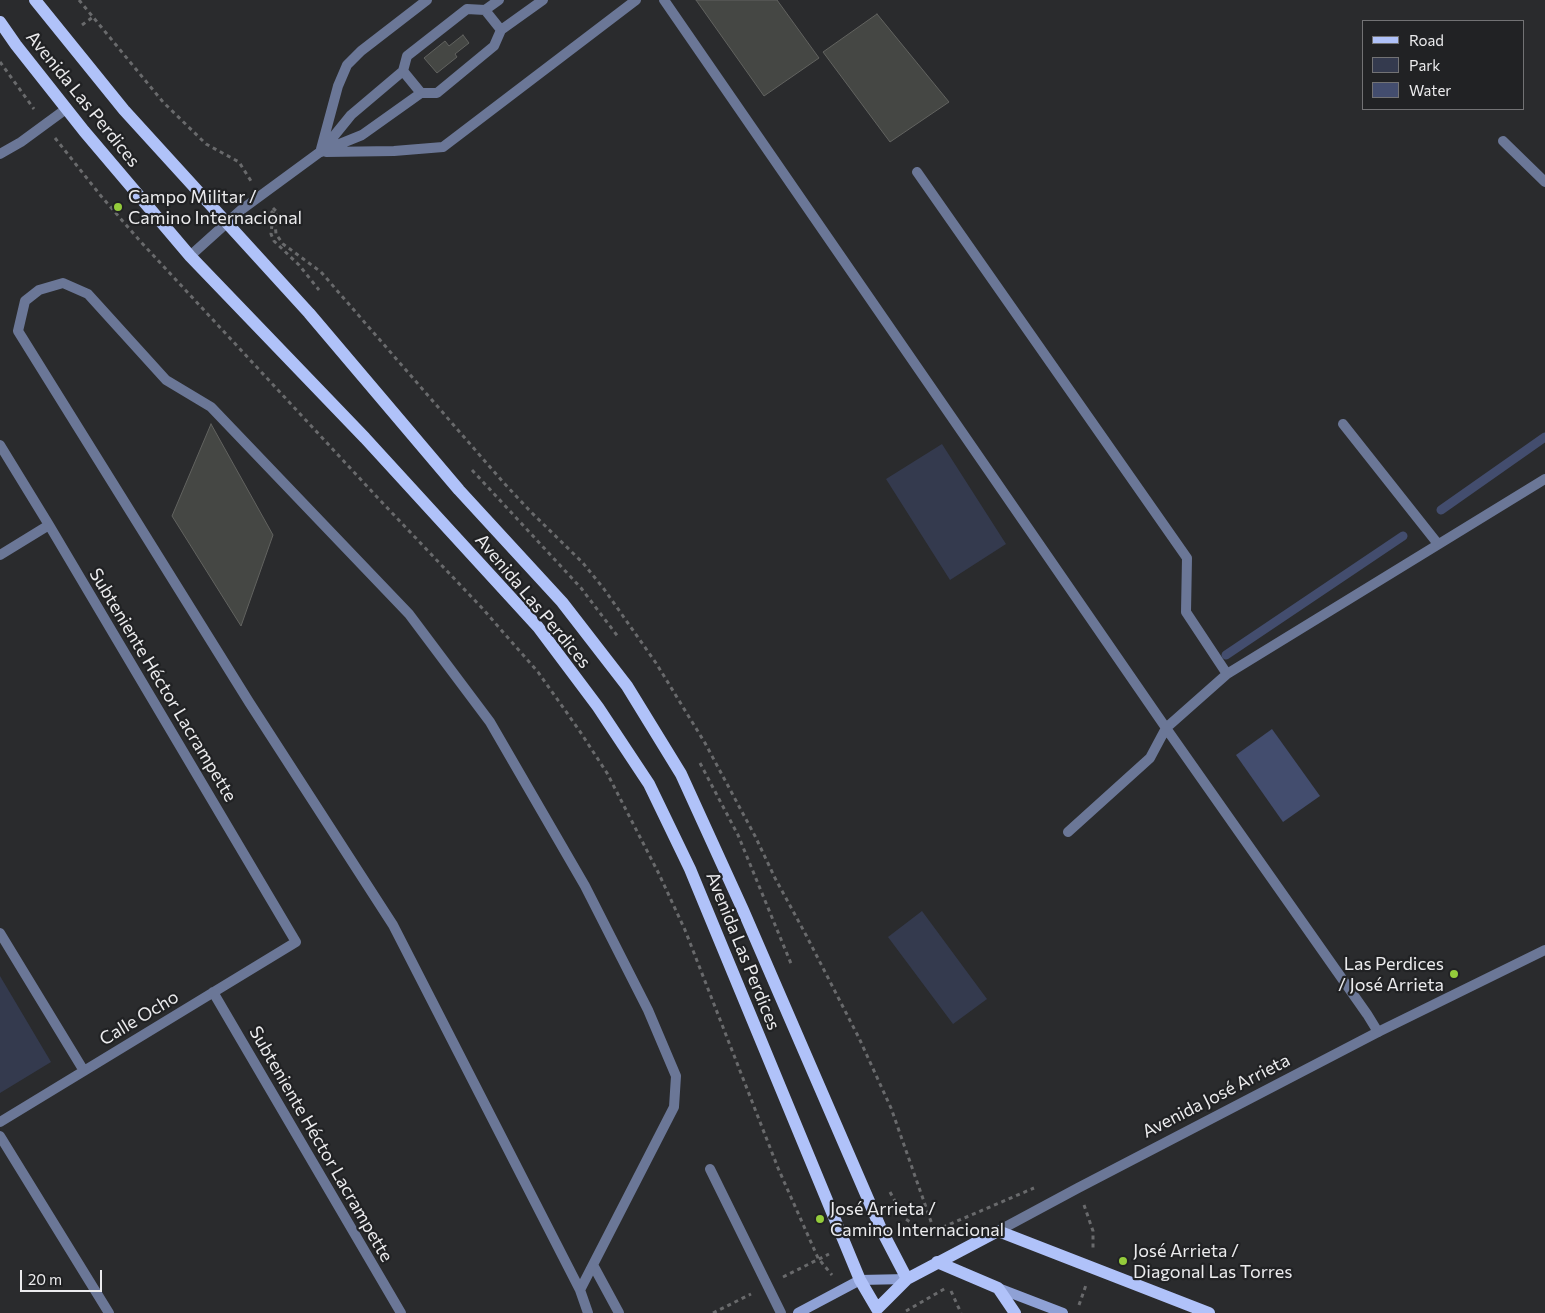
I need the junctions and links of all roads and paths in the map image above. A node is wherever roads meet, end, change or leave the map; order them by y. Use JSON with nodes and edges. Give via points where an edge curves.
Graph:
{"nodes":[{"id":1,"x":34,"y":0,"type":"edge"},
{"id":2,"x":79,"y":0,"type":"edge"},
{"id":3,"x":427,"y":0,"type":"edge"},
{"id":4,"x":499,"y":0,"type":"edge"},
{"id":5,"x":544,"y":0,"type":"edge"},
{"id":6,"x":636,"y":0,"type":"edge"},
{"id":7,"x":664,"y":0,"type":"edge"},
{"id":8,"x":485,"y":10,"type":"junction"},
{"id":9,"x":0,"y":22,"type":"edge"},
{"id":10,"x":501,"y":30,"type":"junction"},
{"id":11,"x":403,"y":70,"type":"junction"},
{"id":12,"x":421,"y":92,"type":"junction"},
{"id":13,"x":66,"y":109,"type":"junction"},
{"id":14,"x":1504,"y":141,"type":"dead end"},
{"id":15,"x":320,"y":152,"type":"junction"},
{"id":16,"x":0,"y":154,"type":"edge"},
{"id":17,"x":917,"y":172,"type":"dead end"},
{"id":18,"x":1545,"y":182,"type":"edge"},
{"id":19,"x":260,"y":195,"type":"junction"},
{"id":20,"x":225,"y":223,"type":"junction"},
{"id":21,"x":190,"y":256,"type":"junction"},
{"id":22,"x":1343,"y":424,"type":"dead end"},
{"id":23,"x":0,"y":445,"type":"edge"},
{"id":24,"x":1545,"y":479,"type":"edge"},
{"id":25,"x":49,"y":525,"type":"junction"},
{"id":26,"x":1438,"y":544,"type":"junction"},
{"id":27,"x":0,"y":555,"type":"edge"},
{"id":28,"x":1227,"y":674,"type":"junction"},
{"id":29,"x":1166,"y":728,"type":"junction"},
{"id":30,"x":1068,"y":832,"type":"dead end"},
{"id":31,"x":0,"y":933,"type":"edge"},
{"id":32,"x":296,"y":942,"type":"joint"},
{"id":33,"x":1545,"y":950,"type":"edge"},
{"id":34,"x":213,"y":992,"type":"junction"},
{"id":35,"x":1378,"y":1032,"type":"junction"},
{"id":36,"x":84,"y":1071,"type":"junction"},
{"id":37,"x":0,"y":1122,"type":"edge"},
{"id":38,"x":0,"y":1136,"type":"edge"},
{"id":39,"x":710,"y":1169,"type":"dead end"},
{"id":40,"x":1034,"y":1188,"type":"dead end"},
{"id":41,"x":904,"y":1218,"type":"dead end"},
{"id":42,"x":998,"y":1231,"type":"junction"},
{"id":43,"x":937,"y":1262,"type":"junction"},
{"id":44,"x":593,"y":1265,"type":"junction"},
{"id":45,"x":907,"y":1279,"type":"junction"},
{"id":46,"x":860,"y":1280,"type":"junction"},
{"id":47,"x":998,"y":1288,"type":"junction"},
{"id":48,"x":580,"y":1290,"type":"junction"},
{"id":49,"x":873,"y":1311,"type":"edge"},
{"id":50,"x":109,"y":1313,"type":"edge"},
{"id":51,"x":401,"y":1313,"type":"edge"},
{"id":52,"x":588,"y":1313,"type":"edge"},
{"id":53,"x":619,"y":1313,"type":"edge"},
{"id":54,"x":781,"y":1313,"type":"edge"},
{"id":55,"x":798,"y":1313,"type":"edge"},
{"id":56,"x":902,"y":1313,"type":"edge"},
{"id":57,"x":961,"y":1313,"type":"edge"},
{"id":58,"x":1015,"y":1313,"type":"edge"},
{"id":59,"x":1063,"y":1313,"type":"edge"},
{"id":60,"x":1208,"y":1313,"type":"edge"}],
"edges":[{"from":1,"to":20,"type":"main road","name":"Avenida Las Perdices","via":[[124,110]]},
{"from":2,"to":19,"type":"path","via":[[163,102],[206,144],[239,162]]},
{"from":3,"to":15,"type":"street","via":[[347,65]]},
{"from":4,"to":8,"type":"street"},
{"from":5,"to":10,"type":"street"},
{"from":6,"to":15,"type":"street","via":[[443,147]]},
{"from":7,"to":29,"type":"street"},
{"from":8,"to":10,"type":"street"},
{"from":8,"to":11,"type":"street","via":[[467,8],[407,56]]},
{"from":9,"to":13,"type":"main road","name":"Avenida Las Perdices"},
{"from":10,"to":12,"type":"street","via":[[494,46],[437,93]]},
{"from":11,"to":12,"type":"street"},
{"from":11,"to":15,"type":"street","via":[[350,115]]},
{"from":12,"to":15,"type":"street","via":[[362,135]]},
{"from":13,"to":16,"type":"street"},
{"from":13,"to":21,"type":"main road","name":"Avenida Las Perdices"},
{"from":14,"to":18,"type":"street"},
{"from":15,"to":19,"type":"street"},
{"from":17,"to":28,"type":"street","via":[[1187,558],[1186,612]]},
{"from":19,"to":20,"type":"street"},
{"from":20,"to":21,"type":"street"},
{"from":20,"to":45,"type":"main road","name":"Avenida Las Perdices","via":[[309,313],[453,482],[562,602],[627,686],[681,774]]},
{"from":21,"to":46,"type":"main road","name":"Avenida Las Perdices","via":[[365,438],[538,627],[598,707],[648,784],[690,869]]},
{"from":22,"to":26,"type":"street"},
{"from":23,"to":25,"type":"street","name":"Subteniente Héctor Lacrampette"},
{"from":24,"to":26,"type":"street"},
{"from":25,"to":27,"type":"street"},
{"from":25,"to":32,"type":"street","name":"Subteniente Héctor Lacrampette"},
{"from":26,"to":28,"type":"street"},
{"from":28,"to":29,"type":"street"},
{"from":29,"to":30,"type":"street","via":[[1150,758]]},
{"from":29,"to":35,"type":"street"},
{"from":31,"to":36,"type":"street"},
{"from":32,"to":34,"type":"street","name":"Calle Ocho"},
{"from":33,"to":35,"type":"street","name":"Avenida José Arrieta"},
{"from":34,"to":36,"type":"street","name":"Calle Ocho"},
{"from":34,"to":51,"type":"street","name":"Subteniente Héctor Lacrampette"},
{"from":35,"to":42,"type":"street","name":"Avenida José Arrieta"},
{"from":36,"to":37,"type":"street","name":"Calle Ocho"},
{"from":38,"to":50,"type":"street"},
{"from":39,"to":54,"type":"street"},
{"from":40,"to":41,"type":"path","via":[[934,1231],[918,1227]]},
{"from":42,"to":43,"type":"main road","name":"Avenida José Arrieta"},
{"from":42,"to":60,"type":"main road"},
{"from":43,"to":45,"type":"main road","name":"Avenida José Arrieta"},
{"from":43,"to":47,"type":"main road"},
{"from":44,"to":48,"type":"street"},
{"from":44,"to":48,"type":"street","via":[[674,1107],[676,1076],[648,1010],[585,886],[490,722],[409,614],[211,408],[166,380],[88,294],[63,283],[39,290],[24,301],[18,331],[249,702],[393,925]]},
{"from":44,"to":53,"type":"street"},
{"from":45,"to":46,"type":"main road","name":"Avenida José Arrieta"},
{"from":45,"to":49,"type":"main road","name":"Avenida José Arrieta"},
{"from":46,"to":49,"type":"main road","name":"Avenida Las Perdices"},
{"from":46,"to":55,"type":"main road","name":"Avenida José Arrieta"},
{"from":47,"to":58,"type":"main road"},
{"from":47,"to":59,"type":"main road"},
{"from":48,"to":52,"type":"street"},
{"from":56,"to":57,"type":"path","via":[[949,1286]]}]}
